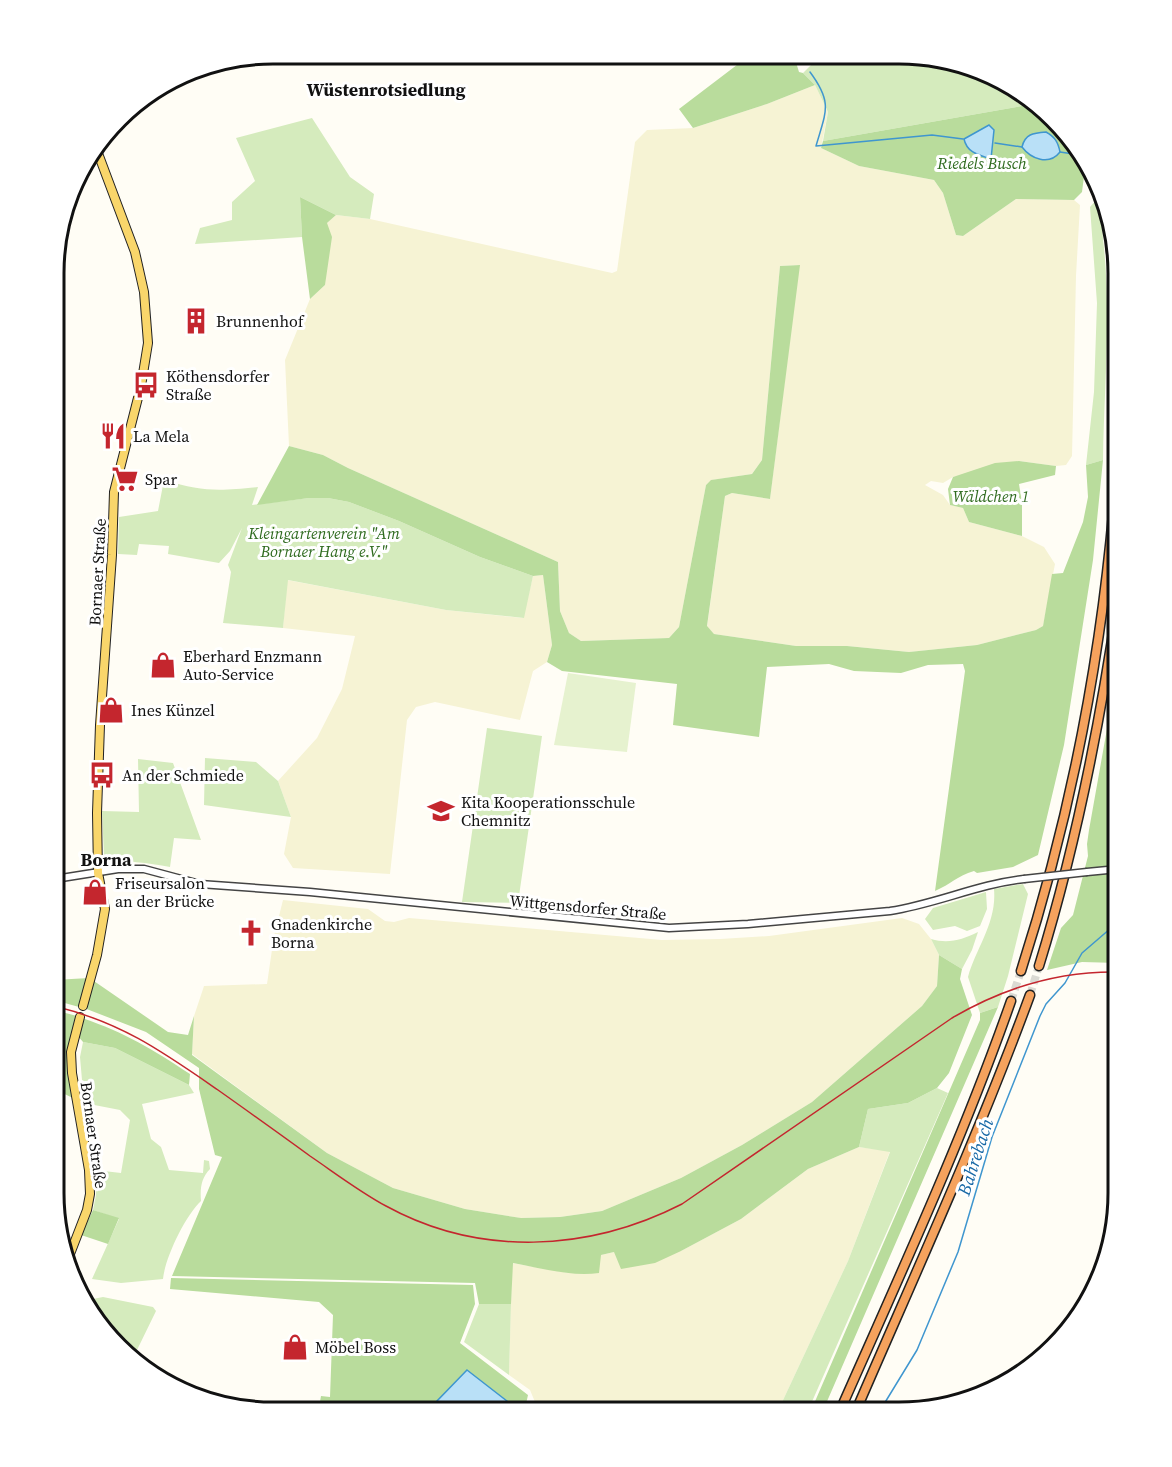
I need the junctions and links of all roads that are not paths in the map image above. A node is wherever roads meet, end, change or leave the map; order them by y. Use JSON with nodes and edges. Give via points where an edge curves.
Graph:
{"nodes":[{"id":1,"x":100,"y":158,"type":"edge"},
{"id":2,"x":1108,"y":554,"type":"edge"},
{"id":3,"x":1108,"y":668,"type":"edge"},
{"id":4,"x":1107,"y":869,"type":"edge"},
{"id":5,"x":98,"y":873,"type":"junction"},
{"id":6,"x":64,"y":878,"type":"edge"},
{"id":7,"x":1039,"y":966,"type":"tunnel mouth"},
{"id":8,"x":1021,"y":971,"type":"tunnel mouth"},
{"id":9,"x":1030,"y":995,"type":"tunnel mouth"},
{"id":10,"x":1011,"y":1001,"type":"tunnel mouth"},
{"id":11,"x":83,"y":1006,"type":"dead end"},
{"id":12,"x":80,"y":1017,"type":"dead end"},
{"id":13,"x":72,"y":1248,"type":"edge"},
{"id":14,"x":844,"y":1402,"type":"edge"},
{"id":15,"x":860,"y":1402,"type":"edge"}],
"edges":[{"from":1,"to":5,"type":"main road","name":"Bornaer Straße","via":[[135,252],[144,292],[148,343],[114,492],[100,725]]},
{"from":2,"to":8,"type":"highway","via":[[1083,727],[1054,862]]},
{"from":3,"to":7,"type":"highway","via":[[1089,777]]},
{"from":4,"to":5,"type":"street","name":"Wittgensdorfer Straße","bridge":true,"via":[[991,884],[890,911],[669,928],[200,884],[144,869]]},
{"from":5,"to":6,"type":"street","name":"Wittgensdorfer Straße"},
{"from":5,"to":11,"type":"main road","name":"Bornaer Straße","via":[[105,903],[104,919]]},
{"from":9,"to":15,"type":"highway","via":[[980,1123]]},
{"from":10,"to":14,"type":"highway","via":[[943,1174]]},
{"from":12,"to":13,"type":"main road","name":"Bornaer Straße","via":[[71,1052],[72,1072],[89,1170],[90,1202]]}]}
